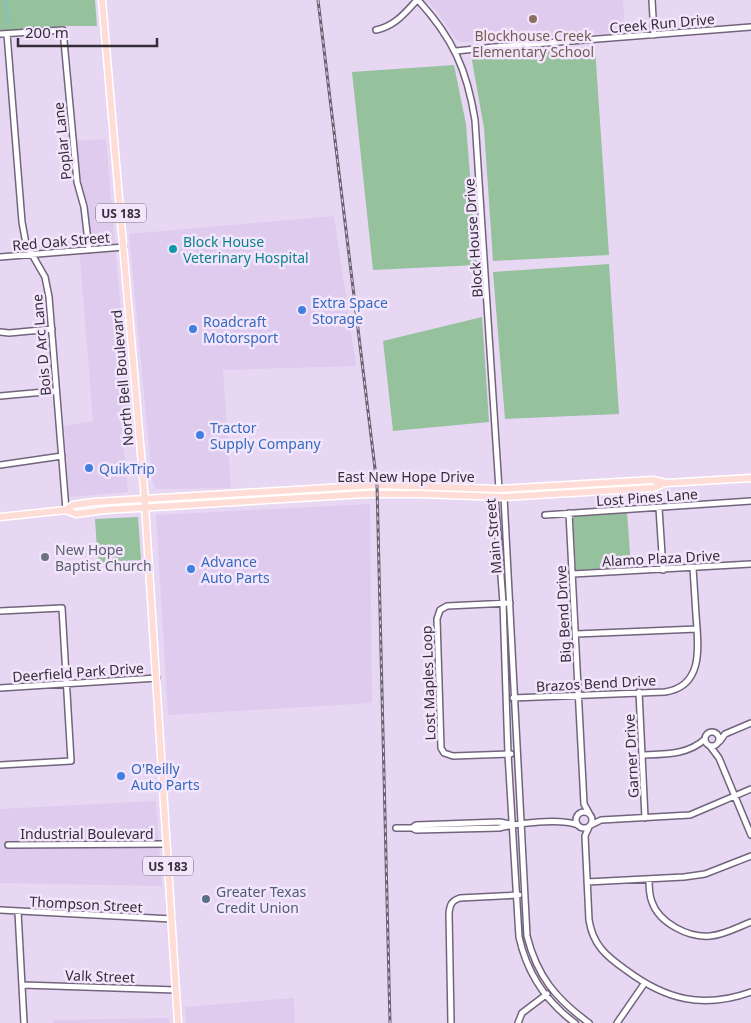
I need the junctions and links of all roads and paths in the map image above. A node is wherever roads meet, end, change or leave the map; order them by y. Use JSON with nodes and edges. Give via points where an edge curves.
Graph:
{"nodes":[{"id":1,"x":102,"y":0,"type":"edge"},
{"id":2,"x":418,"y":0,"type":"edge"},
{"id":3,"x":652,"y":0,"type":"edge"},
{"id":4,"x":751,"y":28,"type":"edge"},
{"id":5,"x":376,"y":30,"type":"dead end"},
{"id":6,"x":0,"y":34,"type":"edge"},
{"id":7,"x":7,"y":34,"type":"junction"},
{"id":8,"x":654,"y":35,"type":"junction"},
{"id":9,"x":456,"y":51,"type":"junction"},
{"id":10,"x":124,"y":247,"type":"junction"},
{"id":11,"x":89,"y":250,"type":"junction"},
{"id":12,"x":31,"y":255,"type":"junction"},
{"id":13,"x":0,"y":257,"type":"edge"},
{"id":14,"x":52,"y":329,"type":"junction"},
{"id":15,"x":0,"y":332,"type":"edge"},
{"id":16,"x":56,"y":391,"type":"junction"},
{"id":17,"x":0,"y":396,"type":"edge"},
{"id":18,"x":62,"y":456,"type":"junction"},
{"id":19,"x":0,"y":465,"type":"edge"},
{"id":20,"x":751,"y":478,"type":"edge"},
{"id":21,"x":667,"y":483,"type":"junction"},
{"id":22,"x":499,"y":489,"type":"junction"},
{"id":23,"x":495,"y":496,"type":"junction"},
{"id":24,"x":504,"y":497,"type":"junction"},
{"id":25,"x":145,"y":498,"type":"junction"},
{"id":26,"x":751,"y":501,"type":"edge"},
{"id":27,"x":146,"y":507,"type":"junction"},
{"id":28,"x":659,"y":508,"type":"junction"},
{"id":29,"x":66,"y":510,"type":"junction"},
{"id":30,"x":569,"y":513,"type":"junction"},
{"id":31,"x":545,"y":515,"type":"dead end"},
{"id":32,"x":0,"y":517,"type":"edge"},
{"id":33,"x":751,"y":564,"type":"edge"},
{"id":34,"x":693,"y":568,"type":"junction"},
{"id":35,"x":663,"y":570,"type":"junction"},
{"id":36,"x":573,"y":574,"type":"junction"},
{"id":37,"x":510,"y":602,"type":"junction"},
{"id":38,"x":503,"y":603,"type":"junction"},
{"id":39,"x":0,"y":612,"type":"edge"},
{"id":40,"x":697,"y":629,"type":"junction"},
{"id":41,"x":576,"y":634,"type":"junction"},
{"id":42,"x":157,"y":678,"type":"junction"},
{"id":43,"x":67,"y":684,"type":"junction"},
{"id":44,"x":0,"y":688,"type":"edge"},
{"id":45,"x":639,"y":692,"type":"junction"},
{"id":46,"x":579,"y":696,"type":"junction"},
{"id":47,"x":515,"y":698,"type":"junction"},
{"id":48,"x":508,"y":699,"type":"junction"},
{"id":49,"x":751,"y":723,"type":"edge"},
{"id":50,"x":715,"y":733,"type":"junction"},
{"id":51,"x":725,"y":734,"type":"junction"},
{"id":52,"x":705,"y":739,"type":"junction"},
{"id":53,"x":718,"y":744,"type":"junction"},
{"id":54,"x":698,"y":746,"type":"junction"},
{"id":55,"x":709,"y":746,"type":"junction"},
{"id":56,"x":517,"y":753,"type":"junction"},
{"id":57,"x":508,"y":754,"type":"junction"},
{"id":58,"x":642,"y":755,"type":"junction"},
{"id":59,"x":719,"y":758,"type":"junction"},
{"id":60,"x":0,"y":765,"type":"edge"},
{"id":61,"x":751,"y":789,"type":"edge"},
{"id":62,"x":735,"y":797,"type":"junction"},
{"id":63,"x":584,"y":804,"type":"junction"},
{"id":64,"x":590,"y":814,"type":"junction"},
{"id":65,"x":579,"y":815,"type":"junction"},
{"id":66,"x":646,"y":818,"type":"junction"},
{"id":67,"x":601,"y":820,"type":"junction"},
{"id":68,"x":568,"y":821,"type":"junction"},
{"id":69,"x":512,"y":824,"type":"junction"},
{"id":70,"x":520,"y":824,"type":"junction"},
{"id":71,"x":579,"y":826,"type":"junction"},
{"id":72,"x":590,"y":826,"type":"junction"},
{"id":73,"x":396,"y":828,"type":"dead end"},
{"id":74,"x":751,"y":835,"type":"edge"},
{"id":75,"x":585,"y":836,"type":"junction"},
{"id":76,"x":167,"y":844,"type":"junction"},
{"id":77,"x":8,"y":845,"type":"dead end"},
{"id":78,"x":751,"y":856,"type":"edge"},
{"id":79,"x":649,"y":879,"type":"junction"},
{"id":80,"x":587,"y":882,"type":"junction"},
{"id":81,"x":524,"y":894,"type":"junction"},
{"id":82,"x":516,"y":895,"type":"junction"},
{"id":83,"x":0,"y":910,"type":"edge"},
{"id":84,"x":18,"y":912,"type":"junction"},
{"id":85,"x":172,"y":919,"type":"junction"},
{"id":86,"x":751,"y":922,"type":"edge"},
{"id":87,"x":644,"y":984,"type":"junction"},
{"id":88,"x":23,"y":985,"type":"junction"},
{"id":89,"x":176,"y":990,"type":"junction"},
{"id":90,"x":552,"y":990,"type":"junction"},
{"id":91,"x":751,"y":992,"type":"edge"},
{"id":92,"x":545,"y":995,"type":"junction"},
{"id":93,"x":24,"y":1023,"type":"edge"},
{"id":94,"x":178,"y":1023,"type":"edge"},
{"id":95,"x":451,"y":1023,"type":"edge"},
{"id":96,"x":518,"y":1023,"type":"edge"},
{"id":97,"x":575,"y":1023,"type":"edge"},
{"id":98,"x":590,"y":1023,"type":"edge"},
{"id":99,"x":617,"y":1023,"type":"edge"}],
"edges":[{"from":1,"to":10,"type":"main road","name":"North Bell Boulevard","number":"US 183"},
{"from":2,"to":5,"type":"street","via":[[392,25]]},
{"from":2,"to":9,"type":"street","name":"Block House Drive","via":[[445,32]]},
{"from":3,"to":8,"type":"street"},
{"from":4,"to":8,"type":"street","name":"Creek Run Drive"},
{"from":6,"to":7,"type":"street"},
{"from":7,"to":11,"type":"street","name":"Poplar Lane","via":[[63,30],[77,182],[84,207]]},
{"from":7,"to":12,"type":"street","name":"Bois D Arc Lane","via":[[22,222]]},
{"from":8,"to":9,"type":"street","name":"Creek Run Drive"},
{"from":9,"to":22,"type":"street","name":"Block House Drive","via":[[475,120]]},
{"from":10,"to":11,"type":"street","name":"Red Oak Street"},
{"from":10,"to":25,"type":"main road","name":"North Bell Boulevard","number":"US 183"},
{"from":11,"to":12,"type":"street","name":"Red Oak Street"},
{"from":12,"to":13,"type":"street","name":"Red Oak Street"},
{"from":12,"to":14,"type":"street","name":"Bois D Arc Lane","via":[[47,286]]},
{"from":14,"to":15,"type":"street"},
{"from":14,"to":16,"type":"street","name":"Bois D Arc Lane"},
{"from":16,"to":17,"type":"street"},
{"from":16,"to":18,"type":"street","name":"Bois D Arc Lane"},
{"from":18,"to":19,"type":"street"},
{"from":18,"to":29,"type":"street","name":"Bois D Arc Lane"},
{"from":20,"to":21,"type":"main road","name":"East New Hope Drive"},
{"from":21,"to":22,"type":"main road","name":"East New Hope Drive","via":[[652,480]]},
{"from":21,"to":24,"type":"main road","name":"East New Hope Drive","via":[[653,488]]},
{"from":22,"to":23,"type":"street","name":"Main Street"},
{"from":22,"to":24,"type":"street","name":"Main Street"},
{"from":22,"to":25,"type":"main road","name":"East New Hope Drive","via":[[377,486]]},
{"from":23,"to":24,"type":"main road","name":"East New Hope Drive"},
{"from":23,"to":27,"type":"main road","name":"East New Hope Drive","via":[[366,494]]},
{"from":23,"to":38,"type":"street","name":"Main Street"},
{"from":24,"to":37,"type":"street","name":"Main Street"},
{"from":25,"to":27,"type":"main road","name":"North Bell Boulevard","number":"US 183"},
{"from":25,"to":29,"type":"main road","name":"East New Hope Drive","via":[[73,505]]},
{"from":26,"to":28,"type":"street","name":"Lost Pines Lane"},
{"from":27,"to":29,"type":"main road","name":"East New Hope Drive","via":[[76,514]]},
{"from":27,"to":42,"type":"main road","name":"North Bell Boulevard","number":"US 183"},
{"from":28,"to":30,"type":"street","name":"Lost Pines Lane"},
{"from":28,"to":35,"type":"street"},
{"from":29,"to":32,"type":"main road"},
{"from":30,"to":31,"type":"street","name":"Lost Pines Lane"},
{"from":30,"to":36,"type":"street","name":"Big Bend Drive"},
{"from":33,"to":34,"type":"street","name":"Alamo Plaza Drive"},
{"from":34,"to":35,"type":"street","name":"Alamo Plaza Drive"},
{"from":34,"to":40,"type":"street","name":"Brazos Bend Drive"},
{"from":35,"to":36,"type":"street","name":"Alamo Plaza Drive"},
{"from":36,"to":41,"type":"street","name":"Big Bend Drive"},
{"from":37,"to":38,"type":"street","name":"Lost Maples Loop"},
{"from":37,"to":47,"type":"street","name":"Main Street"},
{"from":38,"to":48,"type":"street","name":"Main Street"},
{"from":38,"to":57,"type":"street","name":"Lost Maples Loop","via":[[448,606],[438,614],[440,744],[444,753],[453,756]]},
{"from":39,"to":43,"type":"street","via":[[62,608]]},
{"from":40,"to":41,"type":"street"},
{"from":40,"to":45,"type":"street","name":"Brazos Bend Drive","via":[[697,661],[691,678],[669,691]]},
{"from":41,"to":46,"type":"street","name":"Big Bend Drive"},
{"from":42,"to":43,"type":"street","name":"Deerfield Park Drive"},
{"from":42,"to":76,"type":"main road","name":"North Bell Boulevard","number":"US 183"},
{"from":43,"to":44,"type":"street","name":"Deerfield Park Drive"},
{"from":43,"to":60,"type":"street","via":[[71,761]]},
{"from":45,"to":46,"type":"street","name":"Brazos Bend Drive"},
{"from":45,"to":58,"type":"street","name":"Garner Drive"},
{"from":46,"to":47,"type":"street","name":"Brazos Bend Drive"},
{"from":46,"to":63,"type":"street","name":"Big Bend Drive"},
{"from":47,"to":48,"type":"street","name":"Brazos Bend Drive"},
{"from":47,"to":56,"type":"street","name":"Main Street"},
{"from":48,"to":57,"type":"street","name":"Main Street"},
{"from":49,"to":51,"type":"street"},
{"from":50,"to":51,"type":"street"},
{"from":50,"to":52,"type":"street","via":[[708,733]]},
{"from":50,"to":53,"type":"street","via":[[719,738]]},
{"from":51,"to":53,"type":"street"},
{"from":52,"to":54,"type":"street"},
{"from":52,"to":55,"type":"street"},
{"from":53,"to":55,"type":"street"},
{"from":53,"to":59,"type":"street"},
{"from":54,"to":55,"type":"street"},
{"from":54,"to":58,"type":"street","via":[[680,752]]},
{"from":55,"to":59,"type":"street"},
{"from":56,"to":57,"type":"street","name":"Lost Maples Loop"},
{"from":56,"to":70,"type":"street","name":"Main Street"},
{"from":57,"to":69,"type":"street","name":"Main Street"},
{"from":58,"to":66,"type":"street","name":"Garner Drive"},
{"from":59,"to":62,"type":"street"},
{"from":61,"to":62,"type":"street"},
{"from":62,"to":66,"type":"street","via":[[690,815]]},
{"from":62,"to":74,"type":"street"},
{"from":63,"to":64,"type":"street","name":"Big Bend Drive"},
{"from":63,"to":65,"type":"street","name":"Big Bend Drive"},
{"from":64,"to":65,"type":"street"},
{"from":64,"to":67,"type":"street"},
{"from":64,"to":72,"type":"street"},
{"from":65,"to":68,"type":"street"},
{"from":65,"to":71,"type":"street","via":[[576,820]]},
{"from":66,"to":67,"type":"street"},
{"from":67,"to":72,"type":"street"},
{"from":68,"to":70,"type":"street"},
{"from":68,"to":71,"type":"street"},
{"from":69,"to":70,"type":"street"},
{"from":69,"to":73,"type":"street","via":[[499,828]]},
{"from":69,"to":82,"type":"street","name":"Main Street"},
{"from":70,"to":81,"type":"street","name":"Main Street"},
{"from":71,"to":72,"type":"street"},
{"from":71,"to":75,"type":"street"},
{"from":72,"to":75,"type":"street"},
{"from":75,"to":80,"type":"street"},
{"from":76,"to":77,"type":"street","name":"Industrial Boulevard"},
{"from":76,"to":85,"type":"main road","name":"North Bell Boulevard","number":"US 183"},
{"from":78,"to":79,"type":"street","via":[[705,874]]},
{"from":79,"to":80,"type":"street"},
{"from":79,"to":86,"type":"street","via":[[650,898],[655,909],[682,931],[710,936]]},
{"from":80,"to":87,"type":"street","via":[[591,931],[602,952]]},
{"from":81,"to":82,"type":"street"},
{"from":81,"to":90,"type":"street","name":"Main Street","via":[[531,953]]},
{"from":82,"to":92,"type":"street","name":"Main Street","via":[[523,955]]},
{"from":82,"to":95,"type":"street","via":[[460,898],[450,905]]},
{"from":83,"to":84,"type":"street","name":"Thompson Street"},
{"from":84,"to":85,"type":"street","name":"Thompson Street"},
{"from":84,"to":88,"type":"street"},
{"from":85,"to":89,"type":"main road","name":"North Bell Boulevard","number":"US 183"},
{"from":87,"to":91,"type":"street","via":[[673,996],[703,1001]]},
{"from":87,"to":99,"type":"street"},
{"from":88,"to":89,"type":"street","name":"Valk Street"},
{"from":88,"to":93,"type":"street"},
{"from":89,"to":94,"type":"main road","name":"North Bell Boulevard","number":"US 183"},
{"from":90,"to":92,"type":"street"},
{"from":90,"to":98,"type":"street","name":"Main Street","via":[[571,1010]]},
{"from":92,"to":96,"type":"street","via":[[522,1013]]},
{"from":92,"to":97,"type":"street","name":"Main Street"}]}
